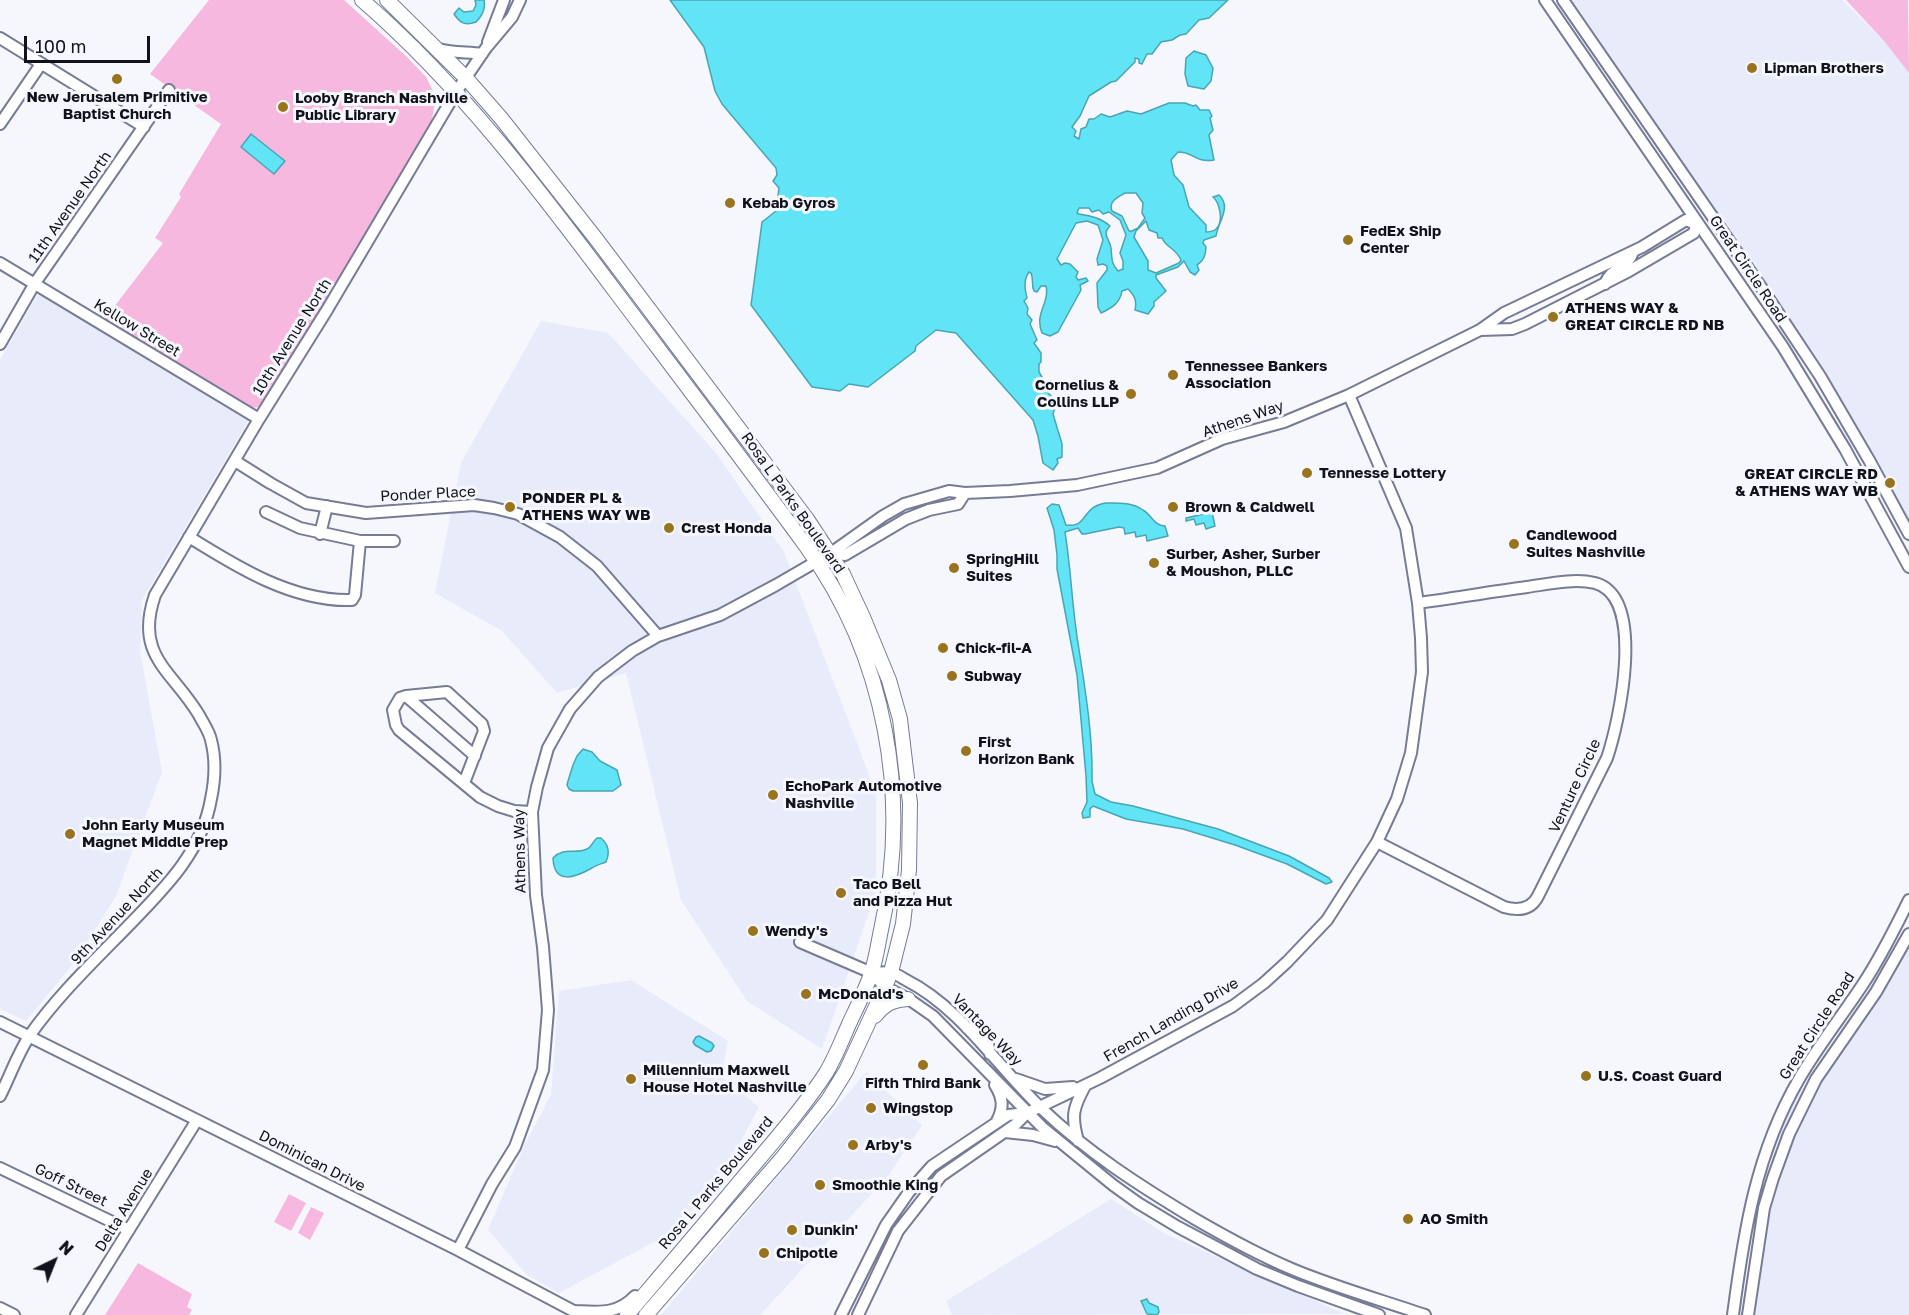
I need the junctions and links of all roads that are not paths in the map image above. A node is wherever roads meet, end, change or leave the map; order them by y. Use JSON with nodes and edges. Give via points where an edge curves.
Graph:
{"nodes":[{"id":1,"x":362,"y":0,"type":"edge"},
{"id":2,"x":387,"y":0,"type":"edge"},
{"id":3,"x":520,"y":0,"type":"edge"},
{"id":4,"x":1545,"y":0,"type":"edge"},
{"id":5,"x":1563,"y":0,"type":"edge"},
{"id":6,"x":502,"y":2,"type":"edge"},
{"id":7,"x":0,"y":38,"type":"edge"},
{"id":8,"x":438,"y":49,"type":"junction"},
{"id":9,"x":484,"y":51,"type":"junction"},
{"id":10,"x":41,"y":64,"type":"junction"},
{"id":11,"x":466,"y":78,"type":"junction"},
{"id":12,"x":169,"y":90,"type":"dead end"},
{"id":13,"x":456,"y":92,"type":"junction"},
{"id":14,"x":0,"y":124,"type":"edge"},
{"id":15,"x":144,"y":127,"type":"junction"},
{"id":16,"x":1711,"y":215,"type":"junction"},
{"id":17,"x":1697,"y":224,"type":"junction"},
{"id":18,"x":1633,"y":252,"type":"junction"},
{"id":19,"x":0,"y":262,"type":"edge"},
{"id":20,"x":35,"y":283,"type":"junction"},
{"id":21,"x":1605,"y":284,"type":"junction"},
{"id":22,"x":1480,"y":330,"type":"junction"},
{"id":23,"x":0,"y":344,"type":"edge"},
{"id":24,"x":1349,"y":395,"type":"junction"},
{"id":25,"x":259,"y":419,"type":"junction"},
{"id":26,"x":235,"y":461,"type":"junction"},
{"id":27,"x":327,"y":506,"type":"junction"},
{"id":28,"x":266,"y":512,"type":"dead end"},
{"id":29,"x":320,"y":534,"type":"junction"},
{"id":30,"x":1909,"y":534,"type":"edge"},
{"id":31,"x":189,"y":537,"type":"junction"},
{"id":32,"x":394,"y":541,"type":"dead end"},
{"id":33,"x":360,"y":542,"type":"junction"},
{"id":34,"x":831,"y":553,"type":"junction"},
{"id":35,"x":817,"y":560,"type":"junction"},
{"id":36,"x":1909,"y":567,"type":"edge"},
{"id":37,"x":1418,"y":603,"type":"junction"},
{"id":38,"x":150,"y":615,"type":"joint"},
{"id":39,"x":658,"y":636,"type":"junction"},
{"id":40,"x":406,"y":696,"type":"junction"},
{"id":41,"x":475,"y":756,"type":"junction"},
{"id":42,"x":464,"y":783,"type":"junction"},
{"id":43,"x":532,"y":812,"type":"junction"},
{"id":44,"x":1377,"y":842,"type":"junction"},
{"id":45,"x":1909,"y":900,"type":"edge"},
{"id":46,"x":1909,"y":934,"type":"edge"},
{"id":47,"x":800,"y":942,"type":"dead end"},
{"id":48,"x":891,"y":972,"type":"junction"},
{"id":49,"x":872,"y":973,"type":"junction"},
{"id":50,"x":885,"y":987,"type":"junction"},
{"id":51,"x":908,"y":999,"type":"junction"},
{"id":52,"x":0,"y":1022,"type":"edge"},
{"id":53,"x":866,"y":1027,"type":"junction"},
{"id":54,"x":29,"y":1036,"type":"junction"},
{"id":55,"x":987,"y":1072,"type":"junction"},
{"id":56,"x":1012,"y":1077,"type":"junction"},
{"id":57,"x":1086,"y":1085,"type":"junction"},
{"id":58,"x":0,"y":1096,"type":"edge"},
{"id":59,"x":1040,"y":1107,"type":"junction"},
{"id":60,"x":1027,"y":1113,"type":"junction"},
{"id":61,"x":197,"y":1120,"type":"junction"},
{"id":62,"x":997,"y":1122,"type":"junction"},
{"id":63,"x":784,"y":1128,"type":"junction"},
{"id":64,"x":1005,"y":1131,"type":"junction"},
{"id":65,"x":1078,"y":1141,"type":"junction"},
{"id":66,"x":1060,"y":1143,"type":"junction"},
{"id":67,"x":932,"y":1166,"type":"junction"},
{"id":68,"x":0,"y":1168,"type":"edge"},
{"id":69,"x":941,"y":1176,"type":"junction"},
{"id":70,"x":740,"y":1208,"type":"junction"},
{"id":71,"x":129,"y":1230,"type":"junction"},
{"id":72,"x":458,"y":1250,"type":"junction"},
{"id":73,"x":670,"y":1264,"type":"junction"},
{"id":74,"x":0,"y":1308,"type":"edge"},
{"id":75,"x":656,"y":1309,"type":"edge"},
{"id":76,"x":578,"y":1314,"type":"edge"},
{"id":77,"x":14,"y":1315,"type":"edge"},
{"id":78,"x":76,"y":1315,"type":"edge"},
{"id":79,"x":627,"y":1315,"type":"edge"},
{"id":80,"x":646,"y":1315,"type":"edge"},
{"id":81,"x":842,"y":1315,"type":"edge"},
{"id":82,"x":858,"y":1315,"type":"edge"},
{"id":83,"x":1379,"y":1315,"type":"edge"},
{"id":84,"x":1425,"y":1315,"type":"edge"},
{"id":85,"x":1733,"y":1315,"type":"edge"},
{"id":86,"x":1748,"y":1315,"type":"edge"}],
"edges":[{"from":1,"to":13,"type":"main road","name":"Rosa L Parks Boulevard","via":[[398,31]]},
{"from":2,"to":8,"type":"main road","name":"Rosa L Parks Boulevard"},
{"from":3,"to":9,"type":"street","via":[[512,17]]},
{"from":4,"to":17,"type":"street","name":"Great Circle Road"},
{"from":5,"to":16,"type":"street","name":"Great Circle Road"},
{"from":6,"to":9,"type":"street"},
{"from":7,"to":10,"type":"street"},
{"from":8,"to":9,"type":"street","via":[[454,53]]},
{"from":8,"to":11,"type":"main road","name":"Rosa L Parks Boulevard"},
{"from":9,"to":11,"type":"street"},
{"from":10,"to":14,"type":"street"},
{"from":10,"to":15,"type":"street"},
{"from":11,"to":13,"type":"street","name":"10th Avenue North"},
{"from":11,"to":34,"type":"main road","name":"Rosa L Parks Boulevard","via":[[597,240]]},
{"from":12,"to":15,"type":"street","name":"11th Avenue North"},
{"from":13,"to":25,"type":"street","name":"10th Avenue North"},
{"from":13,"to":35,"type":"main road","name":"Rosa L Parks Boulevard","via":[[582,246]]},
{"from":15,"to":20,"type":"street","name":"11th Avenue North"},
{"from":16,"to":17,"type":"street","name":"Athens Way"},
{"from":16,"to":30,"type":"street","name":"Great Circle Road","via":[[1820,376]]},
{"from":17,"to":18,"type":"street","name":"Athens Way","via":[[1686,220]]},
{"from":17,"to":21,"type":"street","name":"Athens Way","via":[[1694,233]]},
{"from":17,"to":36,"type":"street","name":"Great Circle Road","via":[[1816,400]]},
{"from":18,"to":21,"type":"street","via":[[1626,263],[1608,275]]},
{"from":18,"to":22,"type":"street","name":"Athens Way","via":[[1504,313]]},
{"from":19,"to":20,"type":"street","name":"Kellow Street"},
{"from":20,"to":23,"type":"street","name":"11th Avenue North"},
{"from":20,"to":25,"type":"street","name":"Kellow Street"},
{"from":21,"to":22,"type":"street","name":"Athens Way","via":[[1512,329]]},
{"from":22,"to":24,"type":"street","name":"Athens Way"},
{"from":24,"to":34,"type":"street","name":"Athens Way","via":[[1284,422],[1222,440],[1157,468],[1077,485],[949,491],[918,499],[883,516]]},
{"from":24,"to":37,"type":"street","name":"French Landing Drive","via":[[1406,528]]},
{"from":25,"to":26,"type":"street","name":"10th Avenue North"},
{"from":26,"to":27,"type":"street","name":"Ponder Place","via":[[306,502]]},
{"from":26,"to":31,"type":"street","name":"10th Avenue North"},
{"from":27,"to":29,"type":"street"},
{"from":27,"to":39,"type":"street","name":"Ponder Place","via":[[366,513],[474,505],[518,514],[560,537],[597,566]]},
{"from":28,"to":29,"type":"street"},
{"from":29,"to":33,"type":"street"},
{"from":31,"to":33,"type":"street","via":[[257,576],[296,591],[345,600],[356,595]]},
{"from":31,"to":38,"type":"street","name":"10th Avenue North","via":[[155,595]]},
{"from":32,"to":33,"type":"street"},
{"from":34,"to":35,"type":"street","name":"Athens Way"},
{"from":34,"to":48,"type":"main road","name":"Rosa L Parks Boulevard","via":[[886,671],[900,718],[910,817],[909,870],[903,924]]},
{"from":35,"to":39,"type":"street","name":"Athens Way","via":[[720,615]]},
{"from":35,"to":49,"type":"main road","name":"Rosa L Parks Boulevard","via":[[864,653],[890,752],[895,804],[892,865]]},
{"from":37,"to":44,"type":"street","name":"French Landing Drive","via":[[1422,672],[1411,753],[1397,799]]},
{"from":37,"to":44,"type":"street","name":"Venture Circle","via":[[1558,583],[1599,585],[1615,598],[1622,618],[1623,697],[1606,758],[1531,905],[1504,907]]},
{"from":38,"to":54,"type":"street","name":"9th Avenue North","via":[[149,634],[155,655],[211,738],[214,770],[206,819],[176,875]]},
{"from":39,"to":43,"type":"street","name":"Athens Way","via":[[598,677],[570,710],[548,748]]},
{"from":40,"to":41,"type":"street"},
{"from":40,"to":41,"type":"street","via":[[447,692],[482,724],[484,732]]},
{"from":40,"to":42,"type":"street","via":[[400,698],[393,710],[399,730]]},
{"from":41,"to":42,"type":"street"},
{"from":42,"to":43,"type":"street","via":[[498,806]]},
{"from":43,"to":72,"type":"street","name":"Athens Way","via":[[548,1010],[543,1070],[514,1147]]},
{"from":44,"to":57,"type":"street","name":"French Landing Drive","via":[[1327,920],[1264,983],[1233,1006]]},
{"from":45,"to":85,"type":"street","name":"Great Circle Road","via":[[1865,981],[1799,1078],[1776,1124],[1747,1218]]},
{"from":46,"to":86,"type":"street","name":"Great Circle Road","via":[[1816,1079],[1789,1134],[1764,1208]]},
{"from":47,"to":49,"type":"street"},
{"from":48,"to":49,"type":"street"},
{"from":48,"to":50,"type":"main road","name":"Rosa L Parks Boulevard"},
{"from":48,"to":56,"type":"street","name":"Vantage Way","via":[[937,999]]},
{"from":49,"to":50,"type":"street","name":"Vantage Way"},
{"from":49,"to":63,"type":"main road","name":"Rosa L Parks Boulevard","via":[[827,1071]]},
{"from":50,"to":51,"type":"street","name":"Vantage Way"},
{"from":50,"to":53,"type":"main road","name":"Rosa L Parks Boulevard"},
{"from":51,"to":53,"type":"main road","via":[[891,1001]]},
{"from":51,"to":55,"type":"street","name":"Vantage Way","via":[[933,1016]]},
{"from":52,"to":54,"type":"street","name":"Dominican Drive"},
{"from":53,"to":70,"type":"main road","name":"Rosa L Parks Boulevard","via":[[836,1089]]},
{"from":54,"to":58,"type":"street","name":"9th Avenue North"},
{"from":54,"to":61,"type":"street","name":"Dominican Drive"},
{"from":55,"to":60,"type":"street","name":"Vantage Way"},
{"from":55,"to":62,"type":"street","via":[[1000,1094],[1002,1110]]},
{"from":56,"to":57,"type":"street","via":[[1045,1089]]},
{"from":56,"to":59,"type":"street","name":"Vantage Way"},
{"from":57,"to":59,"type":"street","name":"French Landing Drive"},
{"from":57,"to":65,"type":"street","via":[[1073,1111]]},
{"from":59,"to":60,"type":"street","name":"French Landing Drive"},
{"from":59,"to":65,"type":"street","name":"Vantage Way"},
{"from":60,"to":62,"type":"street","name":"French Landing Drive","via":[[1008,1115]]},
{"from":60,"to":64,"type":"street","name":"French Landing Drive"},
{"from":60,"to":66,"type":"street","name":"Vantage Way"},
{"from":61,"to":71,"type":"street","name":"Delta Avenue"},
{"from":61,"to":72,"type":"street","name":"Dominican Drive"},
{"from":62,"to":67,"type":"street","name":"French Landing Drive"},
{"from":63,"to":70,"type":"main road","via":[[762,1167],[741,1193]]},
{"from":63,"to":73,"type":"main road","name":"Rosa L Parks Boulevard"},
{"from":64,"to":66,"type":"street"},
{"from":64,"to":69,"type":"street","name":"French Landing Drive"},
{"from":65,"to":84,"type":"street","name":"Vantage Way","via":[[1123,1175],[1225,1236],[1292,1269]]},
{"from":66,"to":83,"type":"street","name":"Vantage Way","via":[[1138,1203],[1203,1241],[1278,1278]]},
{"from":67,"to":69,"type":"street"},
{"from":67,"to":81,"type":"street","name":"French Landing Drive","via":[[892,1217]]},
{"from":68,"to":71,"type":"street","name":"Goff Street"},
{"from":69,"to":82,"type":"street","name":"French Landing Drive","via":[[898,1232]]},
{"from":70,"to":75,"type":"main road","name":"Rosa L Parks Boulevard"},
{"from":71,"to":78,"type":"street","name":"Delta Avenue"},
{"from":72,"to":76,"type":"street","name":"Dominican Drive"},
{"from":73,"to":76,"type":"street","via":[[658,1269],[628,1305],[614,1312]]},
{"from":73,"to":79,"type":"main road","name":"Rosa L Parks Boulevard"},
{"from":74,"to":77,"type":"street"},
{"from":75,"to":80,"type":"main road","name":"Rosa L Parks Boulevard"}]}
